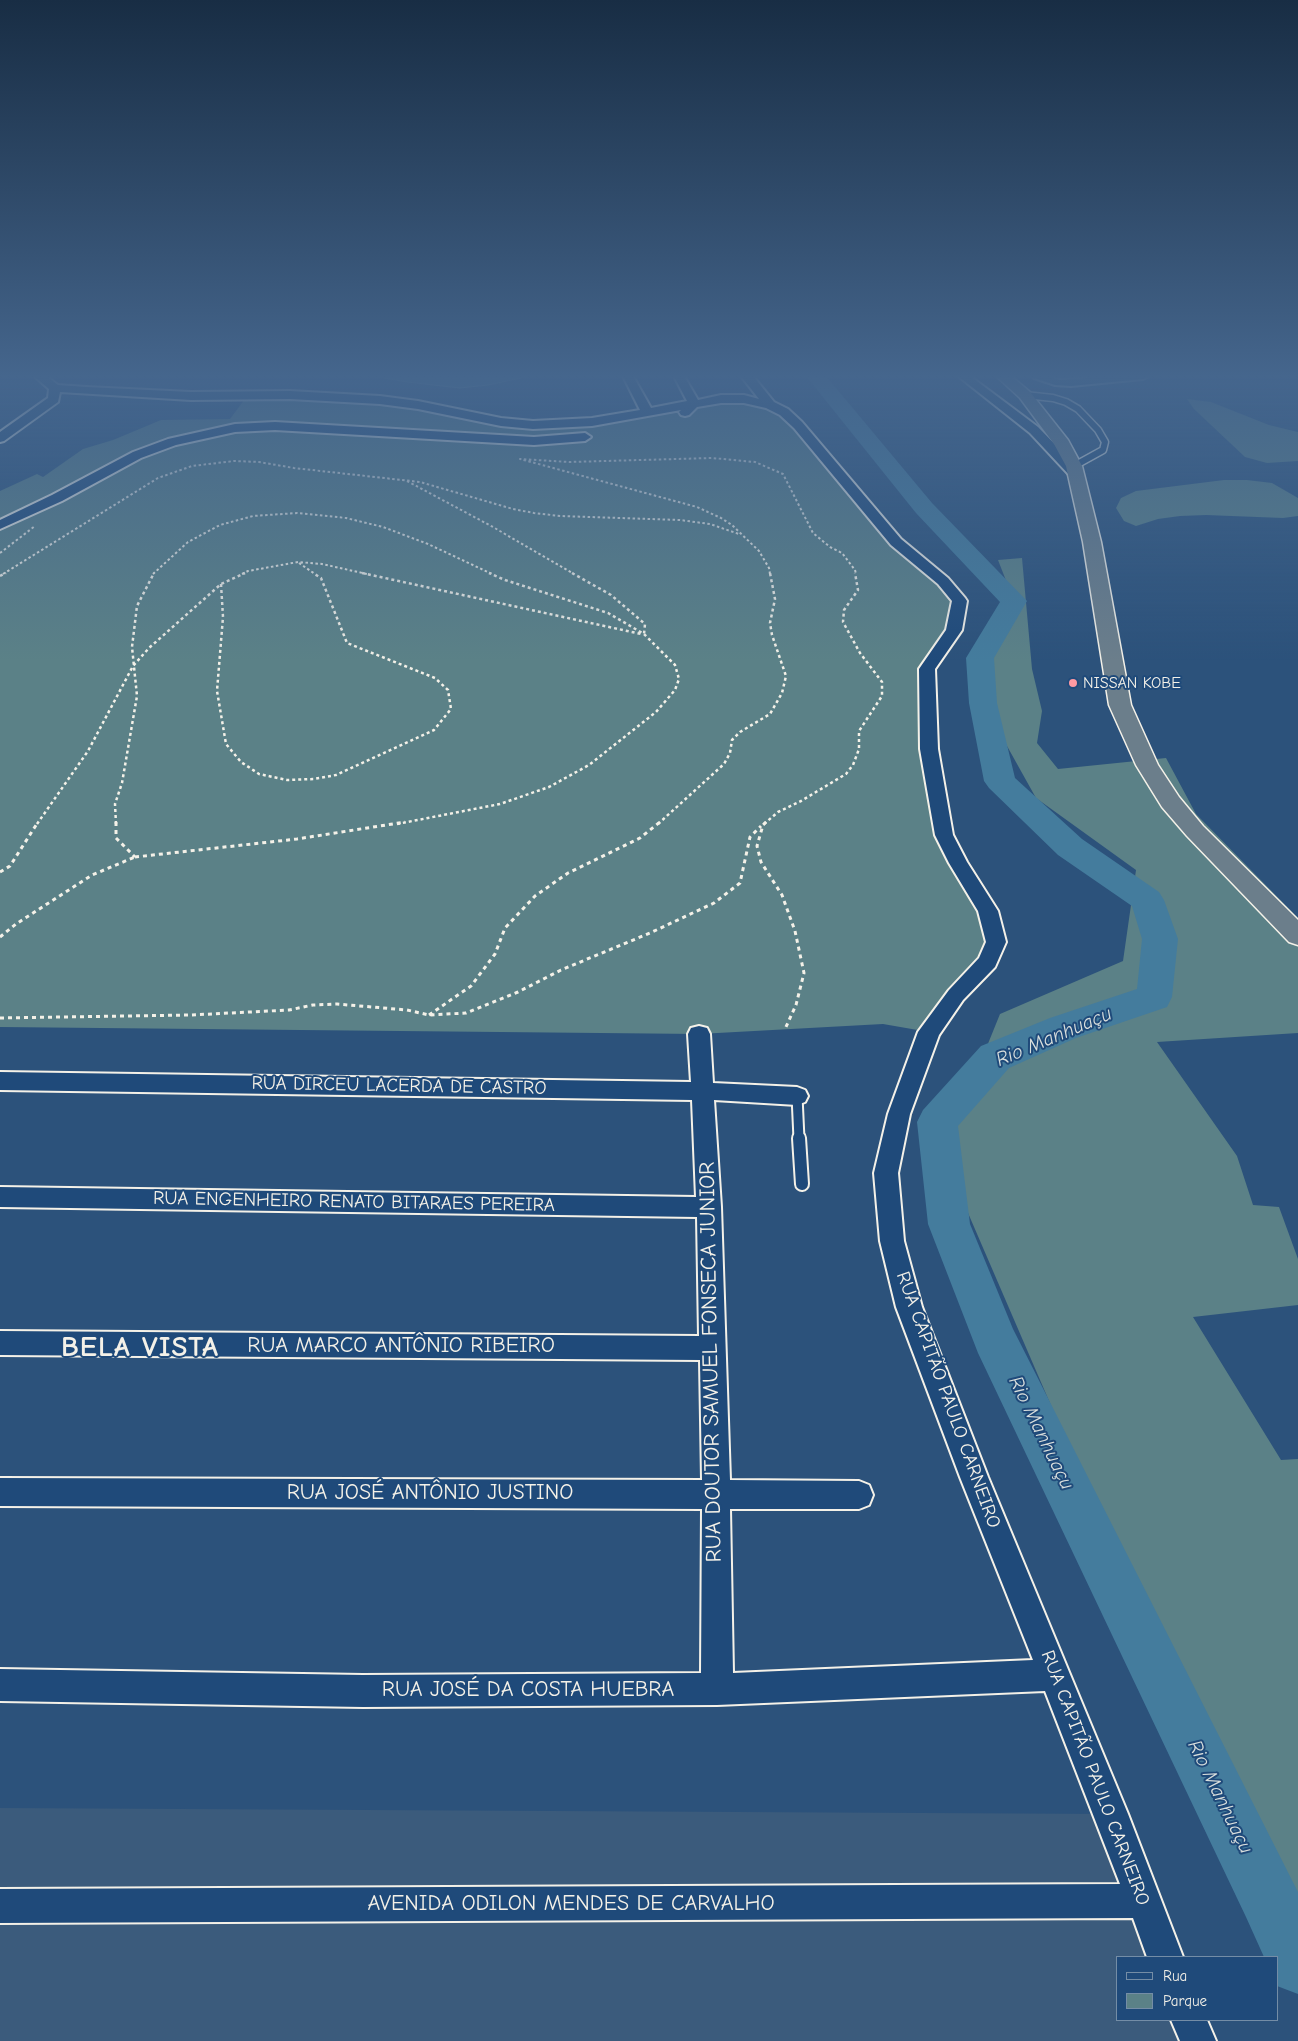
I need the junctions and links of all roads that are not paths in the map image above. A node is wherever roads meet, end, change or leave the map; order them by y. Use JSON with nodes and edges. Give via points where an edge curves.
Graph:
{"nodes":[{"id":1,"x":107,"y":471,"type":"edge"},
{"id":2,"x":837,"y":471,"type":"edge"},
{"id":3,"x":1075,"y":471,"type":"edge"},
{"id":4,"x":0,"y":525,"type":"edge"},
{"id":5,"x":1298,"y":936,"type":"edge"},
{"id":6,"x":699,"y":1034,"type":"dead end"},
{"id":7,"x":0,"y":1081,"type":"edge"},
{"id":8,"x":703,"y":1092,"type":"junction"},
{"id":9,"x":797,"y":1096,"type":"joint"},
{"id":10,"x":802,"y":1184,"type":"dead end"},
{"id":11,"x":0,"y":1197,"type":"edge"},
{"id":12,"x":709,"y":1206,"type":"junction"},
{"id":13,"x":0,"y":1343,"type":"edge"},
{"id":14,"x":712,"y":1348,"type":"junction"},
{"id":15,"x":0,"y":1492,"type":"edge"},
{"id":16,"x":716,"y":1494,"type":"junction"},
{"id":17,"x":860,"y":1496,"type":"dead end"},
{"id":18,"x":1055,"y":1675,"type":"junction"},
{"id":19,"x":2,"y":1681,"type":"edge"},
{"id":20,"x":716,"y":1689,"type":"junction"},
{"id":21,"x":1142,"y":1901,"type":"junction"},
{"id":22,"x":0,"y":1906,"type":"edge"},
{"id":23,"x":1165,"y":1956,"type":"edge"},
{"id":24,"x":1189,"y":2021,"type":"edge"},
{"id":25,"x":1198,"y":2041,"type":"edge"}],
"edges":[{"from":1,"to":4,"type":"street"},
{"from":2,"to":18,"type":"street","name":"RUA CAPITÃO PAULO CARNEIRO","via":[[896,542],[944,581],[960,601],[954,630],[926,669],[929,749],[944,835],[988,912],[996,942],[988,962],[956,995],[929,1032],[899,1114],[886,1173],[890,1222],[909,1306]]},
{"from":3,"to":5,"type":"highway","via":[[1092,542],[1120,704],[1147,765],[1170,802],[1195,831]]},
{"from":6,"to":8,"type":"street","name":"RUA DOUTOR SAMUEL FONSECA JUNIOR"},
{"from":7,"to":8,"type":"street","name":"RUA DIRCEU LACERDA DE CASTRO"},
{"from":8,"to":9,"type":"street","name":"RUA DIRCEU LACERDA DE CASTRO"},
{"from":8,"to":12,"type":"street","name":"RUA DOUTOR SAMUEL FONSECA JUNIOR"},
{"from":9,"to":10,"type":"lane"},
{"from":11,"to":12,"type":"street","name":"RUA ENGENHEIRO RENATO BITARAES PEREIRA"},
{"from":12,"to":14,"type":"street","name":"RUA DOUTOR SAMUEL FONSECA JUNIOR"},
{"from":13,"to":14,"type":"street","name":"RUA MARCO ANTÔNIO RIBEIRO"},
{"from":14,"to":16,"type":"street","name":"RUA DOUTOR SAMUEL FONSECA JUNIOR"},
{"from":15,"to":16,"type":"street","name":"RUA JOSÉ ANTÔNIO JUSTINO"},
{"from":16,"to":17,"type":"street","name":"RUA JOSÉ ANTÔNIO JUSTINO"},
{"from":16,"to":20,"type":"street","name":"RUA DOUTOR SAMUEL FONSECA JUNIOR"},
{"from":18,"to":20,"type":"street","name":"RUA JOSÉ DA COSTA HUEBRA"},
{"from":18,"to":21,"type":"street","name":"RUA CAPITÃO PAULO CARNEIRO"},
{"from":19,"to":20,"type":"street","name":"RUA JOSÉ DA COSTA HUEBRA","via":[[363,1692]]},
{"from":21,"to":22,"type":"street","name":"AVENIDA ODILON MENDES DE CARVALHO"},
{"from":21,"to":23,"type":"street","name":"RUA CAPITÃO PAULO CARNEIRO"},
{"from":24,"to":25,"type":"street"}]}
